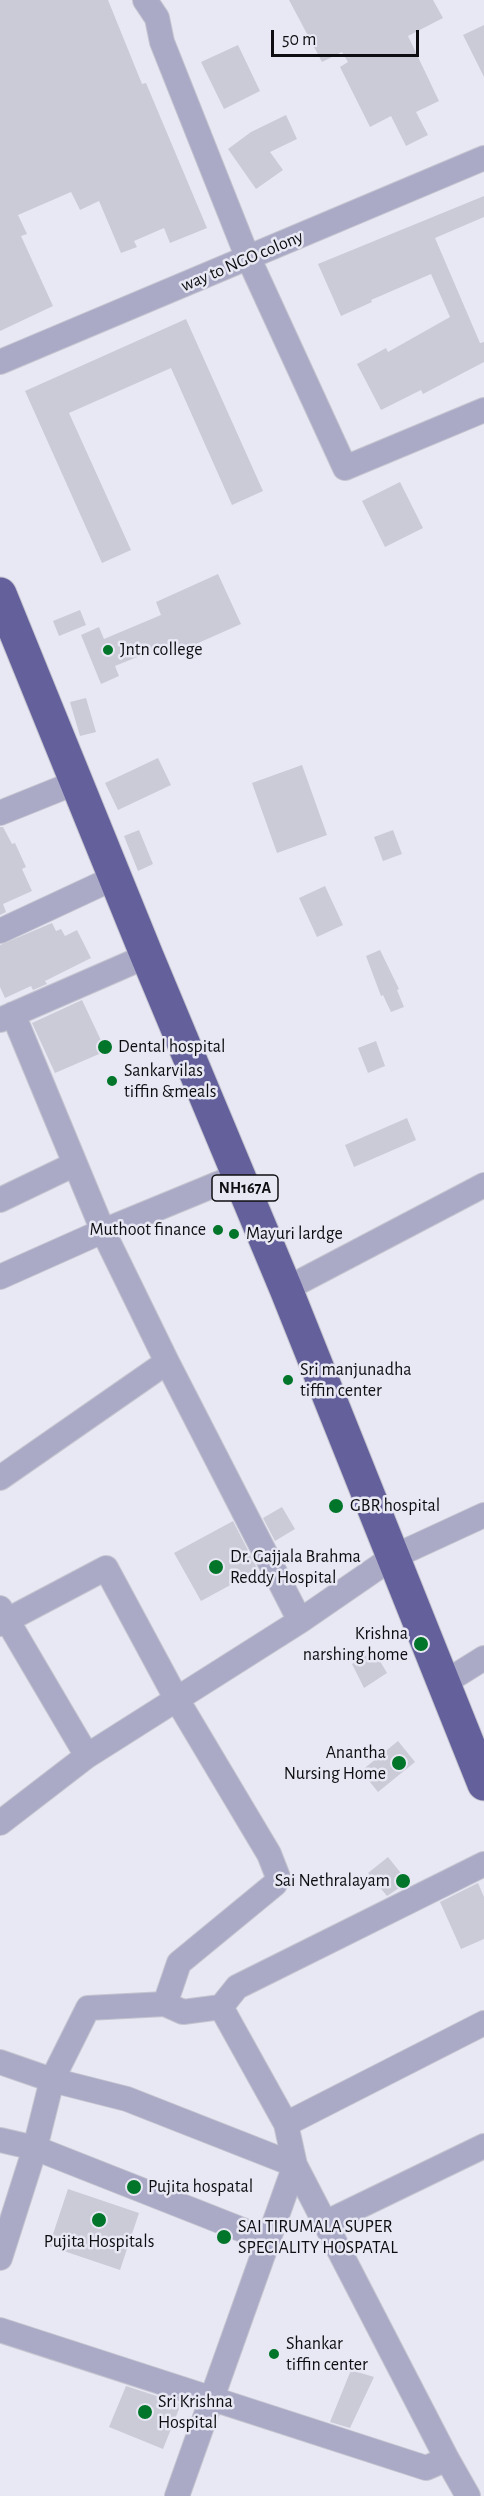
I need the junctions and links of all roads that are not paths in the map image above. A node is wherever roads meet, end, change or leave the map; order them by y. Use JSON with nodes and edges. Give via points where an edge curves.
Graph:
{"nodes":[{"id":1,"x":145,"y":0,"type":"edge"},
{"id":2,"x":484,"y":158,"type":"edge"},
{"id":3,"x":249,"y":258,"type":"junction"},
{"id":4,"x":0,"y":362,"type":"edge"},
{"id":5,"x":484,"y":410,"type":"edge"},
{"id":6,"x":1,"y":598,"type":"edge"},
{"id":7,"x":77,"y":782,"type":"junction"},
{"id":8,"x":0,"y":813,"type":"edge"},
{"id":9,"x":116,"y":877,"type":"junction"},
{"id":10,"x":0,"y":931,"type":"edge"},
{"id":11,"x":147,"y":956,"type":"junction"},
{"id":12,"x":6,"y":1017,"type":"edge"},
{"id":13,"x":75,"y":1164,"type":"junction"},
{"id":14,"x":239,"y":1175,"type":"junction"},
{"id":15,"x":484,"y":1185,"type":"edge"},
{"id":16,"x":1,"y":1198,"type":"edge"},
{"id":17,"x":103,"y":1231,"type":"junction"},
{"id":18,"x":0,"y":1277,"type":"edge"},
{"id":19,"x":286,"y":1288,"type":"junction"},
{"id":20,"x":167,"y":1362,"type":"junction"},
{"id":21,"x":0,"y":1478,"type":"edge"},
{"id":22,"x":484,"y":1515,"type":"edge"},
{"id":23,"x":394,"y":1558,"type":"junction"},
{"id":24,"x":2,"y":1617,"type":"edge"},
{"id":25,"x":300,"y":1621,"type":"junction"},
{"id":26,"x":484,"y":1658,"type":"edge"},
{"id":27,"x":444,"y":1683,"type":"junction"},
{"id":28,"x":176,"y":1698,"type":"junction"},
{"id":29,"x":87,"y":1756,"type":"junction"},
{"id":30,"x":484,"y":1784,"type":"edge"},
{"id":31,"x":0,"y":1823,"type":"edge"},
{"id":32,"x":484,"y":1864,"type":"edge"},
{"id":33,"x":165,"y":2004,"type":"junction"},
{"id":34,"x":221,"y":2007,"type":"junction"},
{"id":35,"x":484,"y":2023,"type":"edge"},
{"id":36,"x":0,"y":2062,"type":"edge"},
{"id":37,"x":52,"y":2080,"type":"junction"},
{"id":38,"x":286,"y":2124,"type":"junction"},
{"id":39,"x":0,"y":2140,"type":"edge"},
{"id":40,"x":484,"y":2146,"type":"edge"},
{"id":41,"x":35,"y":2148,"type":"junction"},
{"id":42,"x":295,"y":2165,"type":"junction"},
{"id":43,"x":325,"y":2223,"type":"junction"},
{"id":44,"x":268,"y":2240,"type":"junction"},
{"id":45,"x":0,"y":2258,"type":"edge"},
{"id":46,"x":0,"y":2330,"type":"edge"},
{"id":47,"x":213,"y":2398,"type":"junction"},
{"id":48,"x":447,"y":2459,"type":"junction"},
{"id":49,"x":177,"y":2496,"type":"edge"},
{"id":50,"x":468,"y":2496,"type":"edge"}],
"edges":[{"from":1,"to":3,"type":"street","via":[[157,18],[162,42]]},
{"from":2,"to":3,"type":"street","name":"way to NGO colony"},
{"from":3,"to":4,"type":"street","name":"way to NGO colony"},
{"from":3,"to":5,"type":"street","via":[[345,468]]},
{"from":6,"to":7,"type":"highway","number":"NH167A"},
{"from":7,"to":8,"type":"street"},
{"from":7,"to":9,"type":"highway","number":"NH167A"},
{"from":9,"to":10,"type":"street"},
{"from":9,"to":11,"type":"highway","number":"NH167A"},
{"from":11,"to":12,"type":"street"},
{"from":11,"to":14,"type":"highway","number":"NH167A"},
{"from":12,"to":13,"type":"street"},
{"from":13,"to":16,"type":"street"},
{"from":13,"to":17,"type":"street"},
{"from":14,"to":17,"type":"street"},
{"from":14,"to":19,"type":"highway","number":"NH167A"},
{"from":15,"to":19,"type":"street"},
{"from":17,"to":18,"type":"street"},
{"from":17,"to":20,"type":"street"},
{"from":19,"to":23,"type":"highway","number":"NH167A"},
{"from":20,"to":21,"type":"street"},
{"from":20,"to":25,"type":"street"},
{"from":22,"to":23,"type":"street"},
{"from":23,"to":25,"type":"street"},
{"from":23,"to":27,"type":"highway","number":"NH167A"},
{"from":24,"to":28,"type":"street","via":[[106,1568]]},
{"from":24,"to":29,"type":"street"},
{"from":25,"to":28,"type":"street"},
{"from":26,"to":27,"type":"street"},
{"from":27,"to":30,"type":"highway","number":"NH167A"},
{"from":28,"to":29,"type":"street"},
{"from":28,"to":33,"type":"street","via":[[278,1877],[268,1891],[179,1963]]},
{"from":29,"to":31,"type":"street"},
{"from":32,"to":34,"type":"street","via":[[237,1987]]},
{"from":33,"to":34,"type":"street","via":[[183,2012]]},
{"from":33,"to":37,"type":"street","via":[[88,2008]]},
{"from":34,"to":38,"type":"street"},
{"from":35,"to":38,"type":"street"},
{"from":36,"to":37,"type":"street"},
{"from":37,"to":41,"type":"street"},
{"from":37,"to":42,"type":"street","via":[[127,2099]]},
{"from":38,"to":42,"type":"street"},
{"from":39,"to":41,"type":"street"},
{"from":40,"to":43,"type":"street"},
{"from":41,"to":44,"type":"street"},
{"from":41,"to":45,"type":"street"},
{"from":42,"to":43,"type":"street"},
{"from":42,"to":44,"type":"street"},
{"from":43,"to":48,"type":"street"},
{"from":44,"to":47,"type":"street"},
{"from":46,"to":47,"type":"street"},
{"from":47,"to":48,"type":"street","via":[[426,2468]]},
{"from":47,"to":49,"type":"street"},
{"from":48,"to":50,"type":"street"}]}
